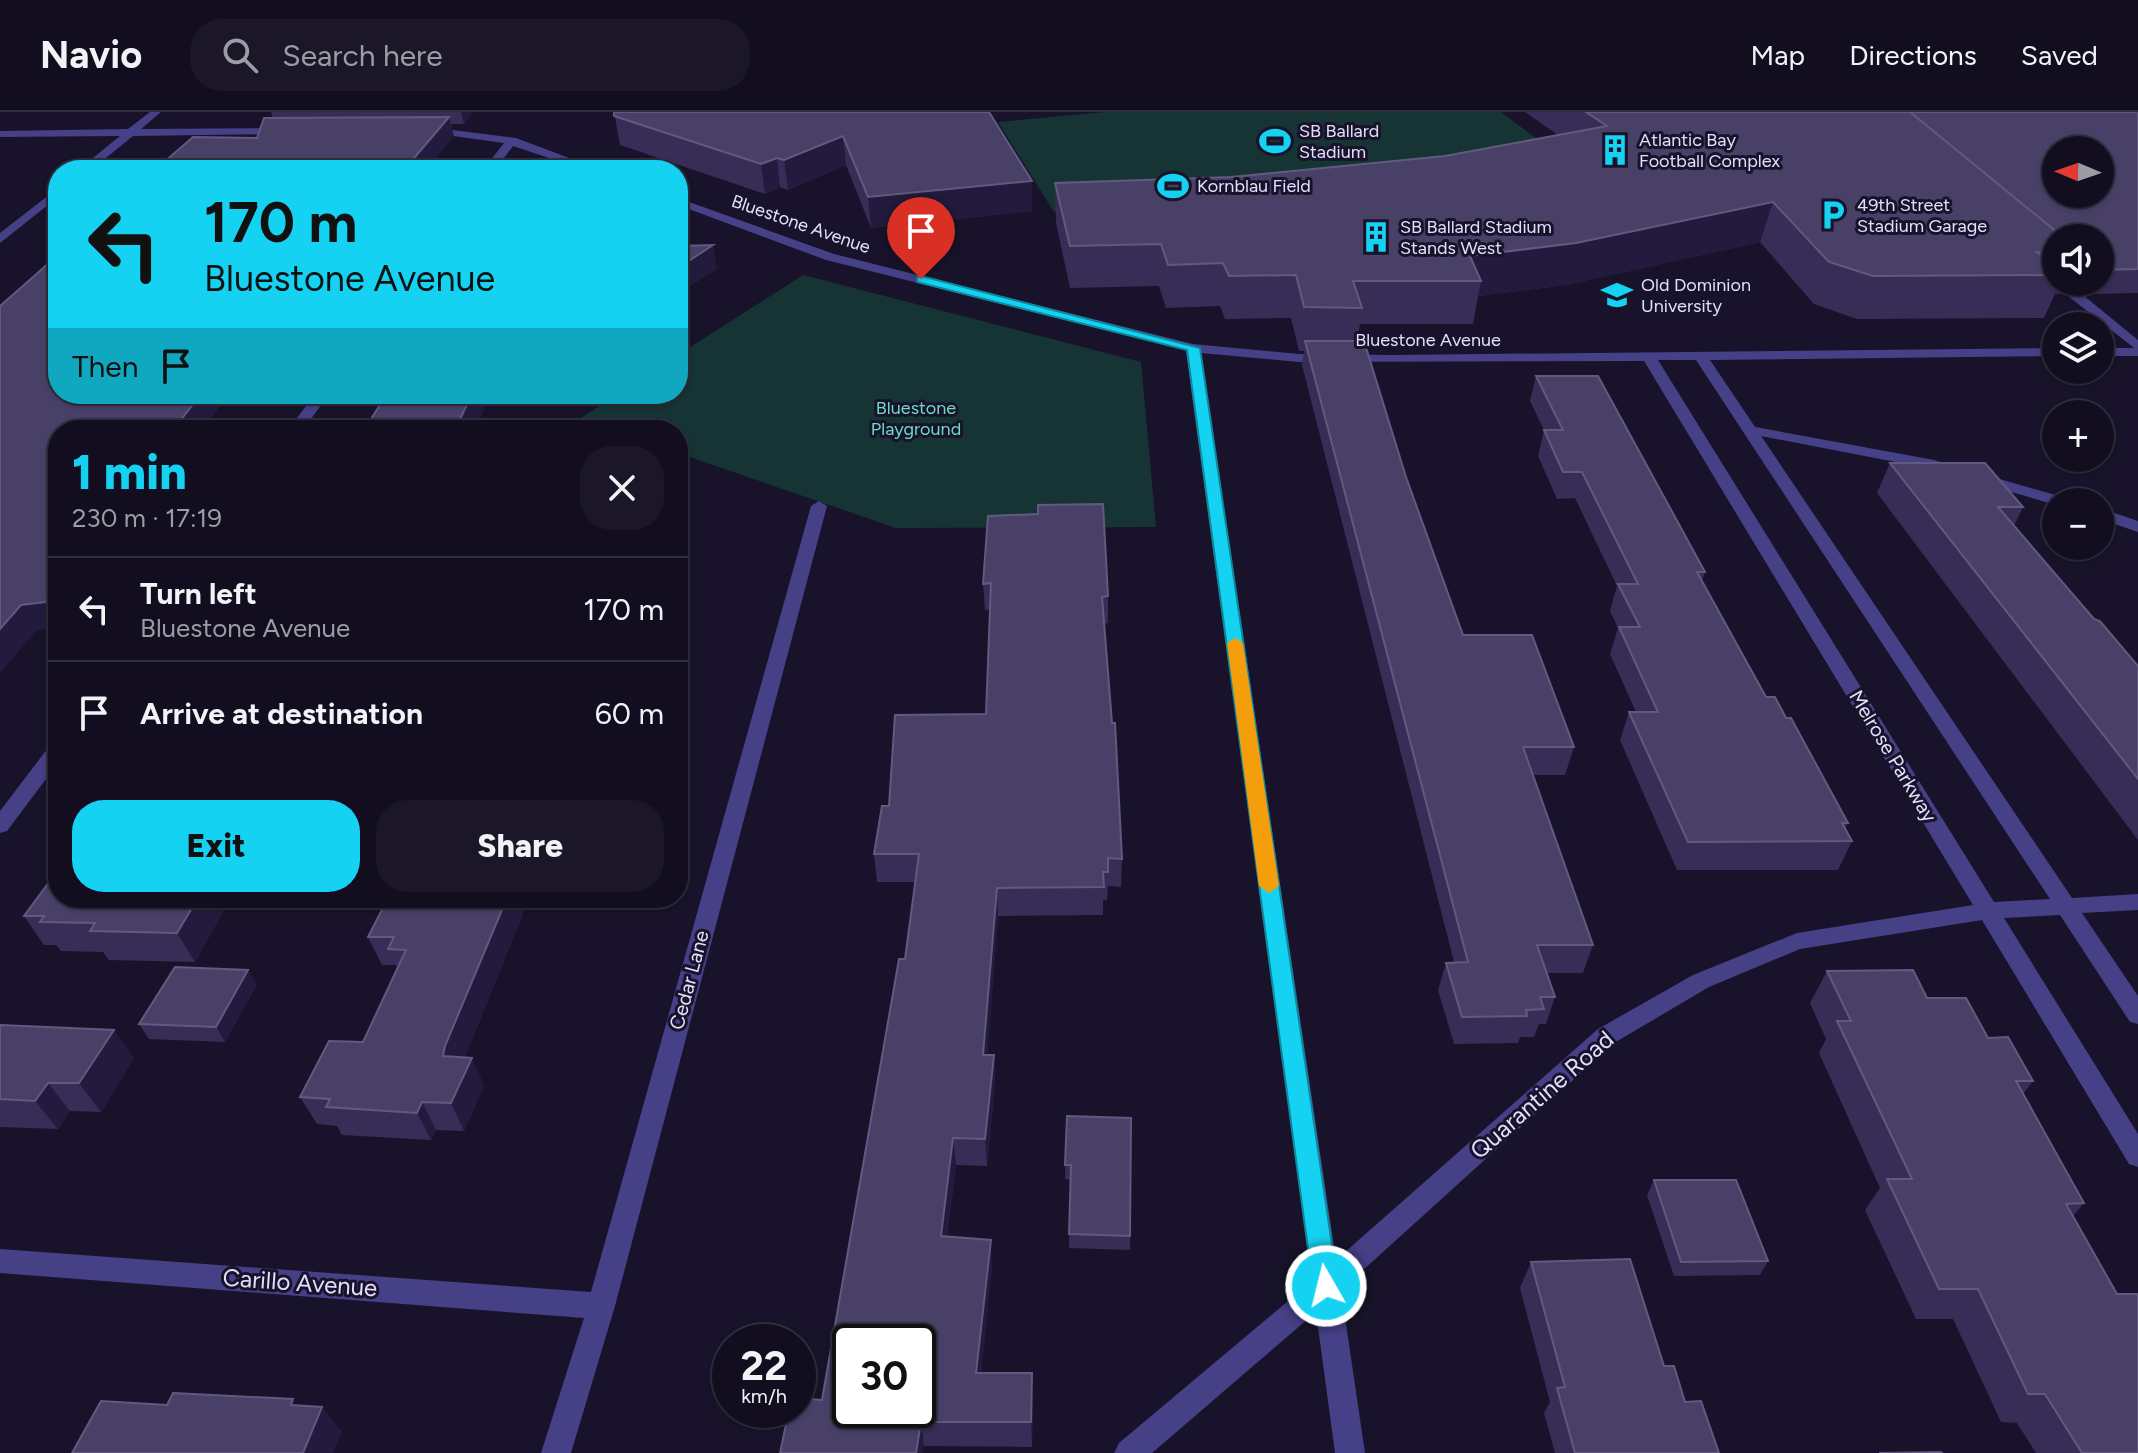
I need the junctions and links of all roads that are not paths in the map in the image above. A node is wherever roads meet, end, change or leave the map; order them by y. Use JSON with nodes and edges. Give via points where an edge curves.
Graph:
{"nodes":[{"id":1,"x":156,"y":112,"type":"edge"},
{"id":2,"x":408,"y":130,"type":"edge"},
{"id":3,"x":301,"y":131,"type":"edge"},
{"id":4,"x":129,"y":133,"type":"junction"},
{"id":5,"x":0,"y":134,"type":"edge"},
{"id":6,"x":512,"y":140,"type":"junction"},
{"id":7,"x":96,"y":160,"type":"edge"},
{"id":8,"x":497,"y":160,"type":"edge"},
{"id":9,"x":567,"y":160,"type":"edge"},
{"id":10,"x":48,"y":199,"type":"edge"},
{"id":11,"x":688,"y":205,"type":"edge"},
{"id":12,"x":0,"y":239,"type":"edge"},
{"id":13,"x":2076,"y":296,"type":"edge"},
{"id":14,"x":1193,"y":348,"type":"junction"},
{"id":15,"x":2138,"y":349,"type":"edge"},
{"id":16,"x":2114,"y":351,"type":"edge"},
{"id":17,"x":2042,"y":352,"type":"edge"},
{"id":18,"x":1700,"y":355,"type":"junction"},
{"id":19,"x":1648,"y":356,"type":"junction"},
{"id":20,"x":1750,"y":430,"type":"junction"},
{"id":21,"x":2042,"y":496,"type":"edge"},
{"id":22,"x":819,"y":506,"type":"dead end"},
{"id":23,"x":2114,"y":518,"type":"edge"},
{"id":24,"x":2138,"y":527,"type":"edge"},
{"id":25,"x":48,"y":762,"type":"edge"},
{"id":26,"x":0,"y":826,"type":"edge"},
{"id":27,"x":2138,"y":902,"type":"edge"},
{"id":28,"x":2065,"y":906,"type":"junction"},
{"id":29,"x":1987,"y":911,"type":"junction"},
{"id":30,"x":2138,"y":1015,"type":"edge"},
{"id":31,"x":2138,"y":1156,"type":"edge"},
{"id":32,"x":0,"y":1261,"type":"edge"},
{"id":33,"x":1326,"y":1286,"type":"junction"},
{"id":34,"x":601,"y":1306,"type":"junction"},
{"id":35,"x":556,"y":1453,"type":"edge"},
{"id":36,"x":1129,"y":1453,"type":"edge"},
{"id":37,"x":1350,"y":1453,"type":"edge"}],
"edges":[{"from":1,"to":4,"type":"street"},
{"from":2,"to":6,"type":"street","via":[[465,130]]},
{"from":3,"to":4,"type":"street"},
{"from":4,"to":5,"type":"street"},
{"from":4,"to":7,"type":"street"},
{"from":6,"to":8,"type":"street"},
{"from":6,"to":9,"type":"street"},
{"from":10,"to":12,"type":"street"},
{"from":11,"to":14,"type":"street","name":"Bluestone Avenue","via":[[830,257]]},
{"from":13,"to":15,"type":"street"},
{"from":14,"to":19,"type":"street","name":"Bluestone Avenue","via":[[1299,358]]},
{"from":14,"to":33,"type":"street"},
{"from":15,"to":16,"type":"street"},
{"from":17,"to":18,"type":"street","name":"Bluestone Avenue"},
{"from":18,"to":19,"type":"street","name":"Bluestone Avenue"},
{"from":18,"to":20,"type":"street"},
{"from":19,"to":29,"type":"street","name":"Melrose Parkway"},
{"from":20,"to":21,"type":"street","via":[[1934,465]]},
{"from":20,"to":28,"type":"street"},
{"from":22,"to":34,"type":"street","name":"Cedar Lane"},
{"from":23,"to":24,"type":"street"},
{"from":25,"to":26,"type":"street"},
{"from":27,"to":28,"type":"street","name":"Quarantine Road"},
{"from":28,"to":29,"type":"street","name":"Quarantine Road"},
{"from":28,"to":30,"type":"street"},
{"from":29,"to":31,"type":"street","name":"Melrose Parkway"},
{"from":29,"to":33,"type":"street","name":"Quarantine Road","via":[[1797,941],[1701,981],[1606,1036]]},
{"from":32,"to":34,"type":"street","name":"Carillo Avenue"},
{"from":33,"to":36,"type":"street","name":"Quarantine Road"},
{"from":33,"to":37,"type":"street"},
{"from":34,"to":35,"type":"street","name":"Cedar Lane"}]}
